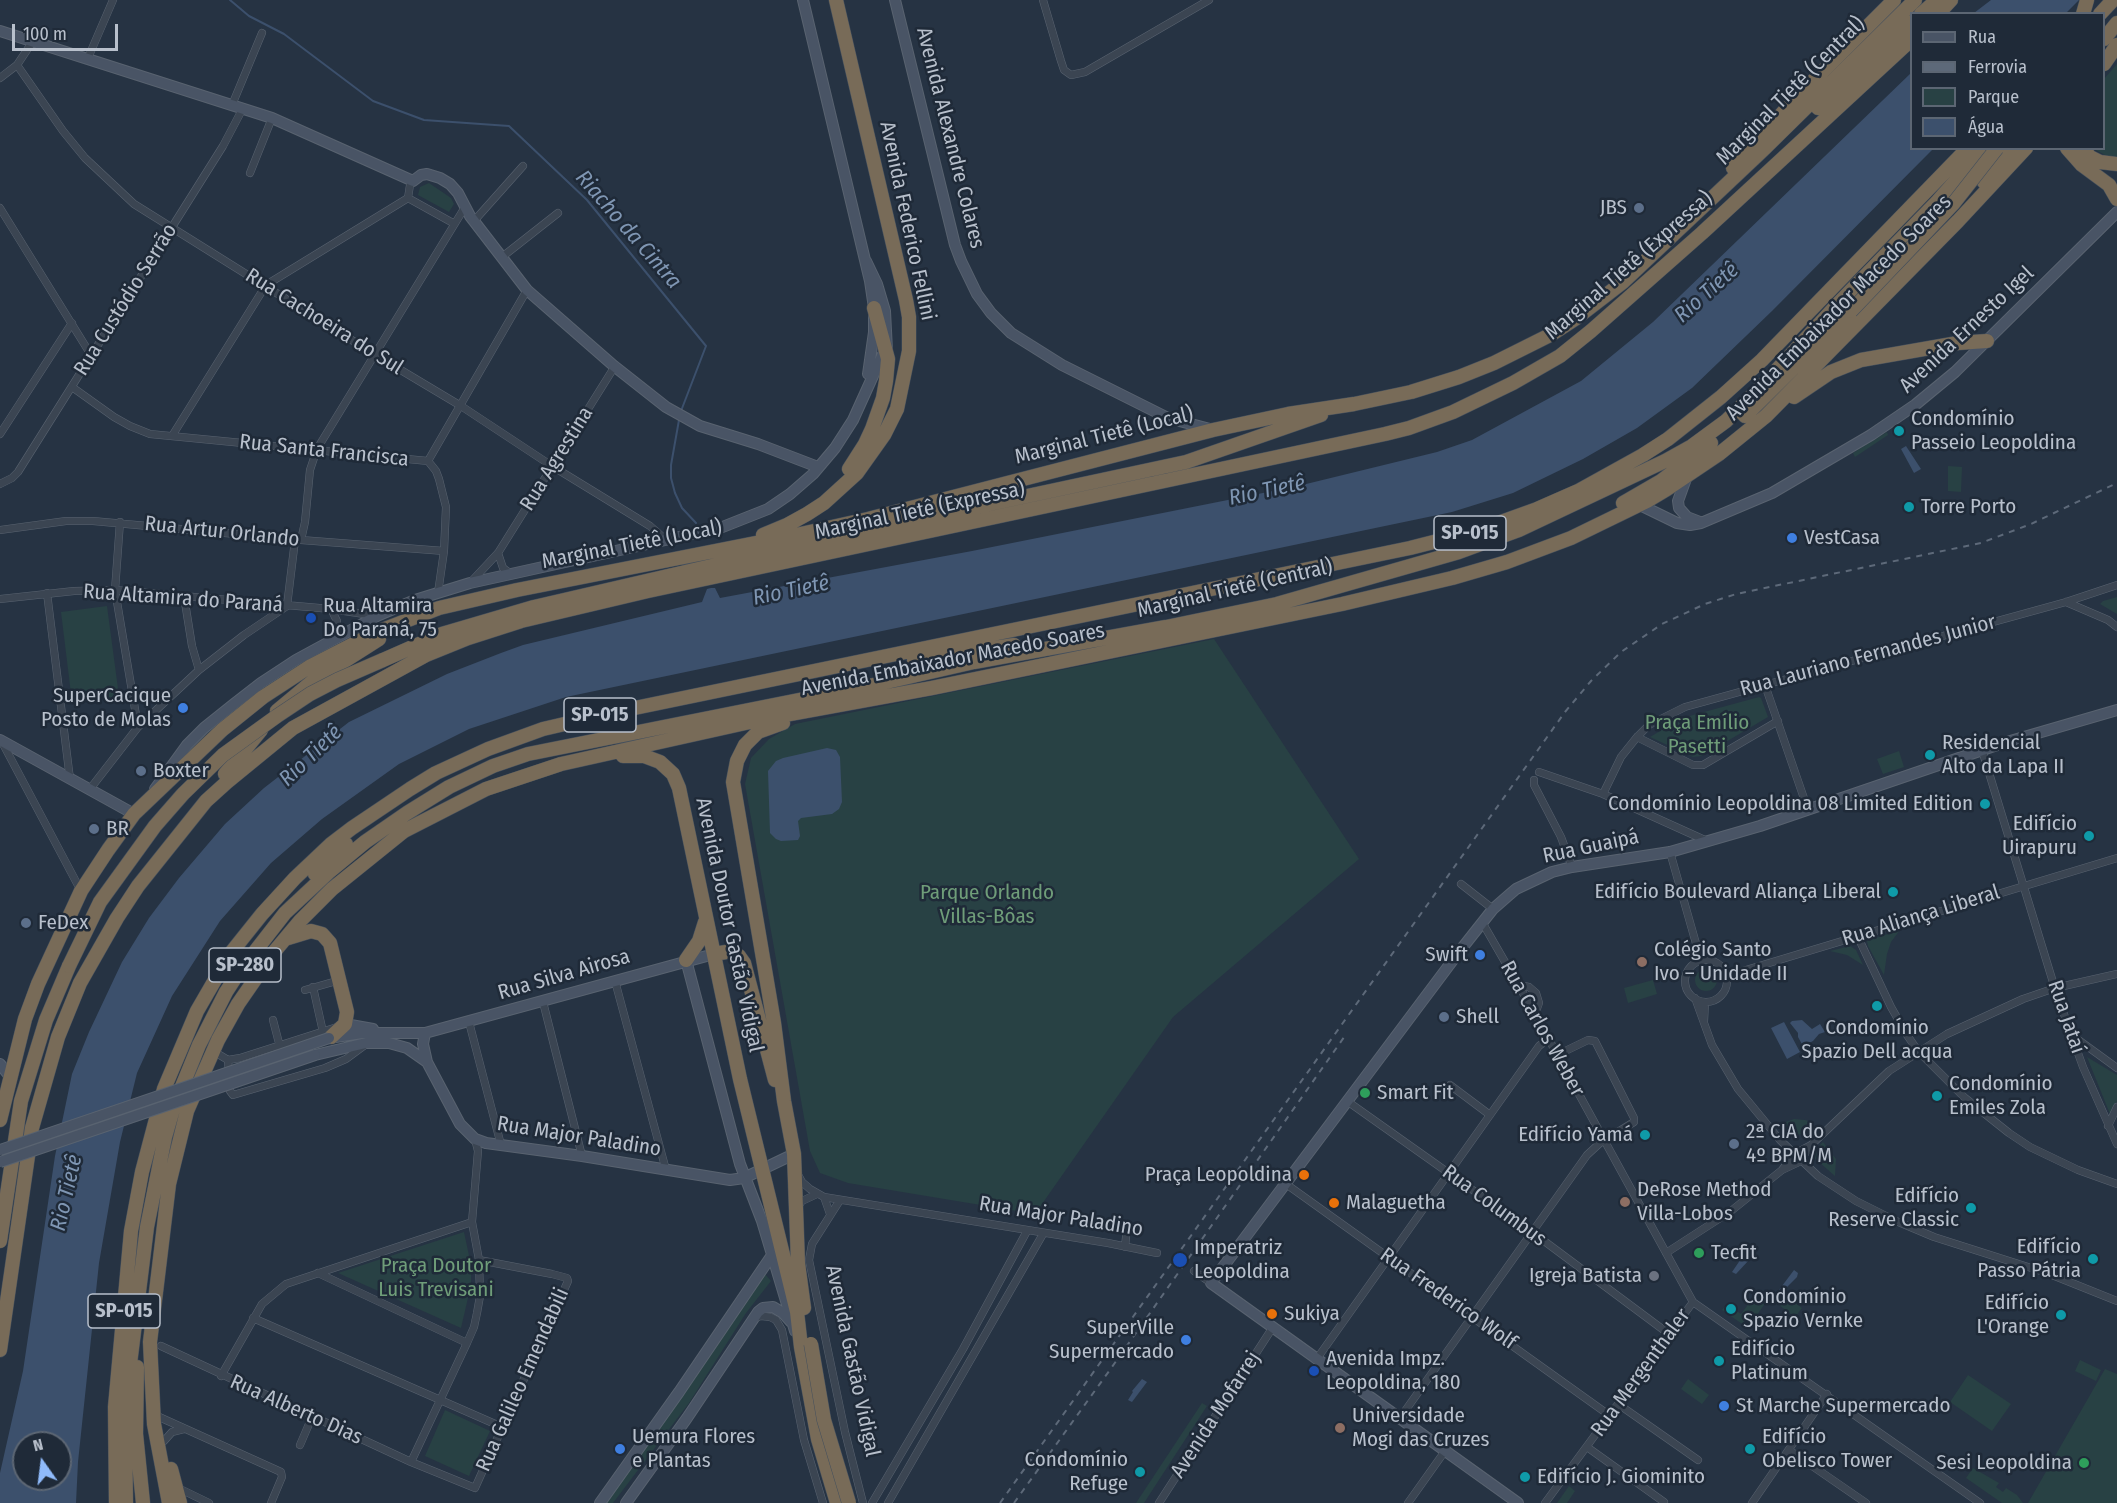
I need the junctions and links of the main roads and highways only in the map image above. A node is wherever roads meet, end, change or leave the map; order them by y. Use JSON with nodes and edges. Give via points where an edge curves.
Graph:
{"nodes":[{"id":1,"x":803,"y":0,"type":"edge"},
{"id":2,"x":836,"y":0,"type":"edge"},
{"id":3,"x":895,"y":0,"type":"edge"},
{"id":4,"x":1916,"y":0,"type":"edge"},
{"id":5,"x":1937,"y":0,"type":"edge"},
{"id":6,"x":1952,"y":0,"type":"edge"},
{"id":7,"x":2113,"y":0,"type":"edge"},
{"id":8,"x":1890,"y":3,"type":"edge"},
{"id":9,"x":1923,"y":12,"type":"edge"},
{"id":10,"x":1940,"y":12,"type":"edge"},
{"id":11,"x":2102,"y":12,"type":"edge"},
{"id":12,"x":1910,"y":23,"type":"edge"},
{"id":13,"x":2117,"y":23,"type":"edge"},
{"id":14,"x":0,"y":31,"type":"edge"},
{"id":15,"x":2105,"y":37,"type":"edge"},
{"id":16,"x":1910,"y":40,"type":"edge"},
{"id":17,"x":2117,"y":44,"type":"edge"},
{"id":18,"x":2105,"y":58,"type":"edge"},
{"id":19,"x":2105,"y":61,"type":"edge"},
{"id":20,"x":1764,"y":149,"type":"junction"},
{"id":21,"x":1966,"y":150,"type":"edge"},
{"id":22,"x":1983,"y":150,"type":"edge"},
{"id":23,"x":1995,"y":150,"type":"edge"},
{"id":24,"x":1995,"y":150,"type":"edge"},
{"id":25,"x":2010,"y":150,"type":"edge"},
{"id":26,"x":2024,"y":150,"type":"edge"},
{"id":27,"x":2069,"y":150,"type":"edge"},
{"id":28,"x":2084,"y":150,"type":"edge"},
{"id":29,"x":2117,"y":164,"type":"edge"},
{"id":30,"x":2110,"y":181,"type":"edge"},
{"id":31,"x":1723,"y":188,"type":"junction"},
{"id":32,"x":2117,"y":199,"type":"edge"},
{"id":33,"x":2117,"y":212,"type":"edge"},
{"id":34,"x":1958,"y":220,"type":"junction"},
{"id":35,"x":1912,"y":228,"type":"junction"},
{"id":36,"x":866,"y":261,"type":"junction"},
{"id":37,"x":1835,"y":307,"type":"junction"},
{"id":38,"x":874,"y":308,"type":"junction"},
{"id":39,"x":1987,"y":341,"type":"junction"},
{"id":40,"x":885,"y":353,"type":"junction"},
{"id":41,"x":865,"y":392,"type":"junction"},
{"id":42,"x":1783,"y":399,"type":"junction"},
{"id":43,"x":1354,"y":404,"type":"junction"},
{"id":44,"x":1213,"y":430,"type":"junction"},
{"id":45,"x":818,"y":468,"type":"junction"},
{"id":46,"x":1682,"y":473,"type":"junction"},
{"id":47,"x":1578,"y":491,"type":"junction"},
{"id":48,"x":1682,"y":492,"type":"junction"},
{"id":49,"x":1643,"y":503,"type":"junction"},
{"id":50,"x":797,"y":520,"type":"junction"},
{"id":51,"x":1701,"y":523,"type":"junction"},
{"id":52,"x":1519,"y":531,"type":"junction"},
{"id":53,"x":845,"y":535,"type":"junction"},
{"id":54,"x":730,"y":546,"type":"junction"},
{"id":55,"x":692,"y":555,"type":"junction"},
{"id":56,"x":1507,"y":562,"type":"junction"},
{"id":57,"x":602,"y":591,"type":"junction"},
{"id":58,"x":648,"y":591,"type":"junction"},
{"id":59,"x":439,"y":608,"type":"junction"},
{"id":60,"x":1066,"y":644,"type":"junction"},
{"id":61,"x":1066,"y":659,"type":"junction"},
{"id":62,"x":846,"y":665,"type":"junction"},
{"id":63,"x":869,"y":686,"type":"junction"},
{"id":64,"x":839,"y":705,"type":"junction"},
{"id":65,"x":2117,"y":710,"type":"edge"},
{"id":66,"x":0,"y":739,"type":"edge"},
{"id":67,"x":577,"y":744,"type":"junction"},
{"id":68,"x":595,"y":756,"type":"junction"},
{"id":69,"x":152,"y":796,"type":"junction"},
{"id":70,"x":134,"y":814,"type":"junction"},
{"id":71,"x":372,"y":814,"type":"junction"},
{"id":72,"x":404,"y":831,"type":"junction"},
{"id":73,"x":171,"y":845,"type":"junction"},
{"id":74,"x":285,"y":913,"type":"junction"},
{"id":75,"x":706,"y":920,"type":"junction"},
{"id":76,"x":284,"y":940,"type":"junction"},
{"id":77,"x":714,"y":954,"type":"junction"},
{"id":78,"x":686,"y":960,"type":"junction"},
{"id":79,"x":345,"y":1024,"type":"junction"},
{"id":80,"x":385,"y":1033,"type":"junction"},
{"id":81,"x":425,"y":1033,"type":"junction"},
{"id":82,"x":328,"y":1036,"type":"junction"},
{"id":83,"x":427,"y":1062,"type":"junction"},
{"id":84,"x":0,"y":1064,"type":"edge"},
{"id":85,"x":11,"y":1078,"type":"junction"},
{"id":86,"x":784,"y":1101,"type":"junction"},
{"id":87,"x":0,"y":1119,"type":"edge"},
{"id":88,"x":165,"y":1137,"type":"joint"},
{"id":89,"x":0,"y":1150,"type":"edge"},
{"id":90,"x":794,"y":1154,"type":"junction"},
{"id":91,"x":0,"y":1162,"type":"edge"},
{"id":92,"x":762,"y":1168,"type":"junction"},
{"id":93,"x":744,"y":1178,"type":"junction"},
{"id":94,"x":0,"y":1241,"type":"edge"},
{"id":95,"x":772,"y":1255,"type":"junction"},
{"id":96,"x":792,"y":1324,"type":"junction"},
{"id":97,"x":133,"y":1336,"type":"junction"},
{"id":98,"x":804,"y":1348,"type":"junction"},
{"id":99,"x":0,"y":1350,"type":"edge"},
{"id":100,"x":669,"y":1406,"type":"junction"},
{"id":101,"x":155,"y":1411,"type":"junction"},
{"id":102,"x":687,"y":1418,"type":"junction"},
{"id":103,"x":116,"y":1503,"type":"edge"},
{"id":104,"x":126,"y":1503,"type":"edge"},
{"id":105,"x":143,"y":1503,"type":"edge"},
{"id":106,"x":169,"y":1503,"type":"edge"},
{"id":107,"x":180,"y":1503,"type":"edge"},
{"id":108,"x":600,"y":1503,"type":"edge"},
{"id":109,"x":626,"y":1503,"type":"edge"},
{"id":110,"x":837,"y":1503,"type":"edge"},
{"id":111,"x":849,"y":1503,"type":"edge"},
{"id":112,"x":1518,"y":1503,"type":"edge"}],
"edges":[{"from":1,"to":36,"type":"main road"},
{"from":2,"to":50,"type":"highway","name":"Avenida Federico Fellini","via":[[906,300],[909,351],[897,409],[875,449],[840,489]]},
{"from":3,"to":44,"type":"main road","name":"Avenida Alexandre Colares","via":[[955,245],[984,303],[1011,333],[1062,365],[1168,418]]},
{"from":4,"to":20,"type":"highway","name":"Marginal Tietê (Central)"},
{"from":5,"to":9,"type":"highway"},
{"from":6,"to":10,"type":"highway"},
{"from":7,"to":11,"type":"highway"},
{"from":8,"to":31,"type":"highway","via":[[1732,169]]},
{"from":12,"to":20,"type":"highway","via":[[1798,126]]},
{"from":13,"to":15,"type":"highway"},
{"from":14,"to":45,"type":"main road","via":[[272,118],[413,181],[432,174],[458,193],[474,221],[527,290],[666,407],[700,426]]},
{"from":16,"to":58,"type":"highway","name":"Marginal Tietê (Expressa)","via":[[1598,326],[1560,356],[1481,400],[1385,434]]},
{"from":17,"to":18,"type":"highway"},
{"from":17,"to":19,"type":"highway"},
{"from":20,"to":31,"type":"highway","name":"Marginal Tietê (Central)"},
{"from":21,"to":47,"type":"highway","number":"SP-015","via":[[1737,384],[1668,438]]},
{"from":22,"to":35,"type":"highway"},
{"from":23,"to":35,"type":"highway","name":"Marginal Tietê (Central)","via":[[1922,224]]},
{"from":24,"to":46,"type":"highway","bridge":true,"via":[[1953,204],[1851,311]]},
{"from":25,"to":34,"type":"highway","via":[[1962,209]]},
{"from":26,"to":34,"type":"highway","name":"Avenida Embaixador Macedo Soares"},
{"from":27,"to":30,"type":"highway","via":[[2082,165]]},
{"from":28,"to":29,"type":"highway","via":[[2100,162]]},
{"from":30,"to":32,"type":"highway"},
{"from":31,"to":43,"type":"highway","name":"Marginal Tietê (Local)","via":[[1623,282],[1552,334],[1459,377]]},
{"from":33,"to":39,"type":"main road","name":"Avenida Ernesto Igel"},
{"from":34,"to":42,"type":"highway","name":"Avenida Embaixador Macedo Soares"},
{"from":35,"to":37,"type":"highway","name":"Marginal Tietê (Central)"},
{"from":36,"to":38,"type":"main road"},
{"from":36,"to":40,"type":"main road","via":[[885,311]]},
{"from":37,"to":47,"type":"highway","via":[[1698,434],[1631,471]]},
{"from":37,"to":52,"type":"highway","name":"Marginal Tietê (Central)","via":[[1744,404],[1710,433],[1665,461]]},
{"from":38,"to":40,"type":"highway"},
{"from":38,"to":41,"type":"main road"},
{"from":39,"to":42,"type":"highway","via":[[1861,360]]},
{"from":39,"to":51,"type":"main road","name":"Avenida Ernesto Igel","via":[[1941,385],[1871,435],[1778,490]]},
{"from":40,"to":41,"type":"main road"},
{"from":40,"to":50,"type":"highway","via":[[888,358],[883,398],[866,444],[846,473]]},
{"from":41,"to":45,"type":"main road","via":[[853,420]]},
{"from":42,"to":46,"type":"highway","name":"Avenida Embaixador Macedo Soares","via":[[1719,454]]},
{"from":43,"to":44,"type":"highway","name":"Marginal Tietê (Local)"},
{"from":43,"to":53,"type":"highway","via":[[1186,462]]},
{"from":44,"to":54,"type":"highway","name":"Marginal Tietê (Local)","via":[[868,519]]},
{"from":45,"to":69,"type":"main road","via":[[768,509],[720,528],[470,583],[377,616],[261,683],[204,728],[173,762]]},
{"from":46,"to":48,"type":"main road"},
{"from":46,"to":49,"type":"highway","name":"Avenida Embaixador Macedo Soares"},
{"from":46,"to":52,"type":"highway","via":[[1659,474],[1540,529]]},
{"from":46,"to":56,"type":"highway","via":[[1579,528],[1522,551]]},
{"from":47,"to":62,"type":"highway","number":"SP-015","via":[[1502,523],[1440,541]]},
{"from":48,"to":49,"type":"highway"},
{"from":48,"to":51,"type":"main road","via":[[1678,501],[1681,513]]},
{"from":49,"to":51,"type":"main road","name":"Avenida Ernesto Igel","via":[[1677,523]]},
{"from":49,"to":56,"type":"highway","name":"Avenida Embaixador Macedo Soares","via":[[1571,538]]},
{"from":50,"to":54,"type":"highway","name":"Avenida Federico Fellini"},
{"from":52,"to":60,"type":"highway","name":"Marginal Tietê (Central)","via":[[1460,552],[1277,604]]},
{"from":53,"to":55,"type":"highway","via":[[716,556]]},
{"from":53,"to":57,"type":"highway"},
{"from":54,"to":55,"type":"highway","name":"Marginal Tietê (Local)"},
{"from":55,"to":59,"type":"highway","name":"Marginal Tietê (Local)"},
{"from":56,"to":61,"type":"highway","name":"Avenida Embaixador Macedo Soares","via":[[1342,604]]},
{"from":57,"to":58,"type":"highway"},
{"from":57,"to":94,"type":"highway","bridge":true,"via":[[442,634],[328,685],[223,755],[183,794],[100,902],[46,1020],[21,1101]]},
{"from":58,"to":73,"type":"highway","name":"Marginal Tietê (Expressa)","via":[[521,621],[468,638],[402,667],[293,728],[206,801]]},
{"from":59,"to":69,"type":"highway","via":[[395,624],[309,667],[222,730]]},
{"from":59,"to":73,"type":"highway","via":[[385,635],[287,702],[181,824]]},
{"from":60,"to":62,"type":"highway","via":[[1047,641],[863,667]]},
{"from":60,"to":63,"type":"highway","name":"Marginal Tietê (Central)"},
{"from":61,"to":63,"type":"highway","via":[[1046,657],[888,688]]},
{"from":61,"to":64,"type":"highway","name":"Avenida Embaixador Macedo Soares"},
{"from":62,"to":71,"type":"highway","number":"SP-015","via":[[543,729],[454,765]]},
{"from":63,"to":67,"type":"highway","name":"Marginal Tietê (Central)"},
{"from":64,"to":68,"type":"highway","name":"Avenida Embaixador Macedo Soares"},
{"from":64,"to":86,"type":"highway","name":"Avenida Doutor Gastão Vidigal","via":[[758,732],[745,745],[734,771],[734,794]]},
{"from":65,"to":112,"type":"main road","name":"Rua Guaipá","via":[[1670,852],[1552,872],[1516,889],[1482,922],[1211,1283]]},
{"from":66,"to":70,"type":"main road"},
{"from":67,"to":72,"type":"highway","via":[[554,758],[460,792],[420,814]]},
{"from":67,"to":74,"type":"highway","name":"Marginal Tietê (Central)","via":[[509,759],[449,787],[365,842]]},
{"from":68,"to":72,"type":"highway","name":"Avenida Embaixador Macedo Soares","via":[[486,789]]},
{"from":68,"to":75,"type":"highway","name":"Avenida Doutor Gastão Vidigal","via":[[645,756],[660,762],[673,774]]},
{"from":69,"to":70,"type":"highway"},
{"from":70,"to":85,"type":"highway","via":[[81,891],[38,984]]},
{"from":71,"to":74,"type":"highway","via":[[361,832],[293,895]]},
{"from":71,"to":103,"type":"highway","number":"SP-015","via":[[313,860],[243,937],[208,990],[176,1058],[155,1121],[131,1231],[115,1407]]},
{"from":72,"to":76,"type":"highway","name":"Avenida Embaixador Macedo Soares","via":[[332,889]]},
{"from":73,"to":99,"type":"highway","name":"Marginal Tietê (Expressa)","via":[[127,902],[80,983],[58,1037],[36,1110]]},
{"from":74,"to":88,"type":"highway","number":"SP-280","via":[[226,992],[186,1074]]},
{"from":75,"to":77,"type":"highway","name":"Avenida Doutor Gastão Vidigal"},
{"from":75,"to":78,"type":"highway","via":[[699,941]]},
{"from":76,"to":79,"type":"highway","via":[[310,931],[327,939],[347,1006]]},
{"from":76,"to":101,"type":"highway","name":"Avenida Embaixador Macedo Soares","via":[[238,1004],[187,1111],[169,1184],[150,1341]]},
{"from":77,"to":78,"type":"main road","name":"Rua Silva Airosa"},
{"from":77,"to":86,"type":"highway","via":[[732,951],[744,963]]},
{"from":77,"to":92,"type":"highway","name":"Avenida Doutor Gastão Vidigal"},
{"from":78,"to":81,"type":"main road","name":"Rua Silva Airosa"},
{"from":78,"to":93,"type":"main road"},
{"from":79,"to":80,"type":"main road"},
{"from":79,"to":82,"type":"highway"},
{"from":80,"to":81,"type":"main road"},
{"from":80,"to":82,"type":"main road"},
{"from":81,"to":83,"type":"main road"},
{"from":82,"to":89,"type":"main road","bridge":true},
{"from":83,"to":91,"type":"main road","bridge":true,"via":[[407,1048],[366,1043],[315,1055]]},
{"from":83,"to":93,"type":"main road","name":"Rua Major Paladino","via":[[456,1118],[482,1147],[501,1145],[582,1156],[721,1180]]},
{"from":84,"to":85,"type":"main road"},
{"from":85,"to":87,"type":"highway"},
{"from":86,"to":90,"type":"highway","name":"Avenida Gastão Vidigal"},
{"from":88,"to":97,"type":"highway","number":"SP-015","via":[[147,1227]]},
{"from":90,"to":92,"type":"main road","name":"Rua Major Paladino"},
{"from":90,"to":98,"type":"highway","name":"Avenida Gastão Vidigal"},
{"from":92,"to":93,"type":"main road","name":"Rua Major Paladino"},
{"from":92,"to":98,"type":"highway","name":"Avenida Gastão Vidigal"},
{"from":93,"to":95,"type":"main road","via":[[758,1207]]},
{"from":95,"to":96,"type":"main road"},
{"from":95,"to":100,"type":"main road"},
{"from":96,"to":98,"type":"main road"},
{"from":96,"to":102,"type":"main road","via":[[773,1306],[763,1308],[752,1318]]},
{"from":97,"to":104,"type":"highway","via":[[126,1400]]},
{"from":97,"to":105,"type":"highway","number":"SP-015"},
{"from":98,"to":110,"type":"highway","via":[[818,1438]]},
{"from":98,"to":111,"type":"highway","bridge":true},
{"from":100,"to":102,"type":"main road","via":[[672,1420]]},
{"from":100,"to":108,"type":"main road"},
{"from":101,"to":106,"type":"highway"},
{"from":101,"to":107,"type":"highway"},
{"from":102,"to":109,"type":"main road"}]}
